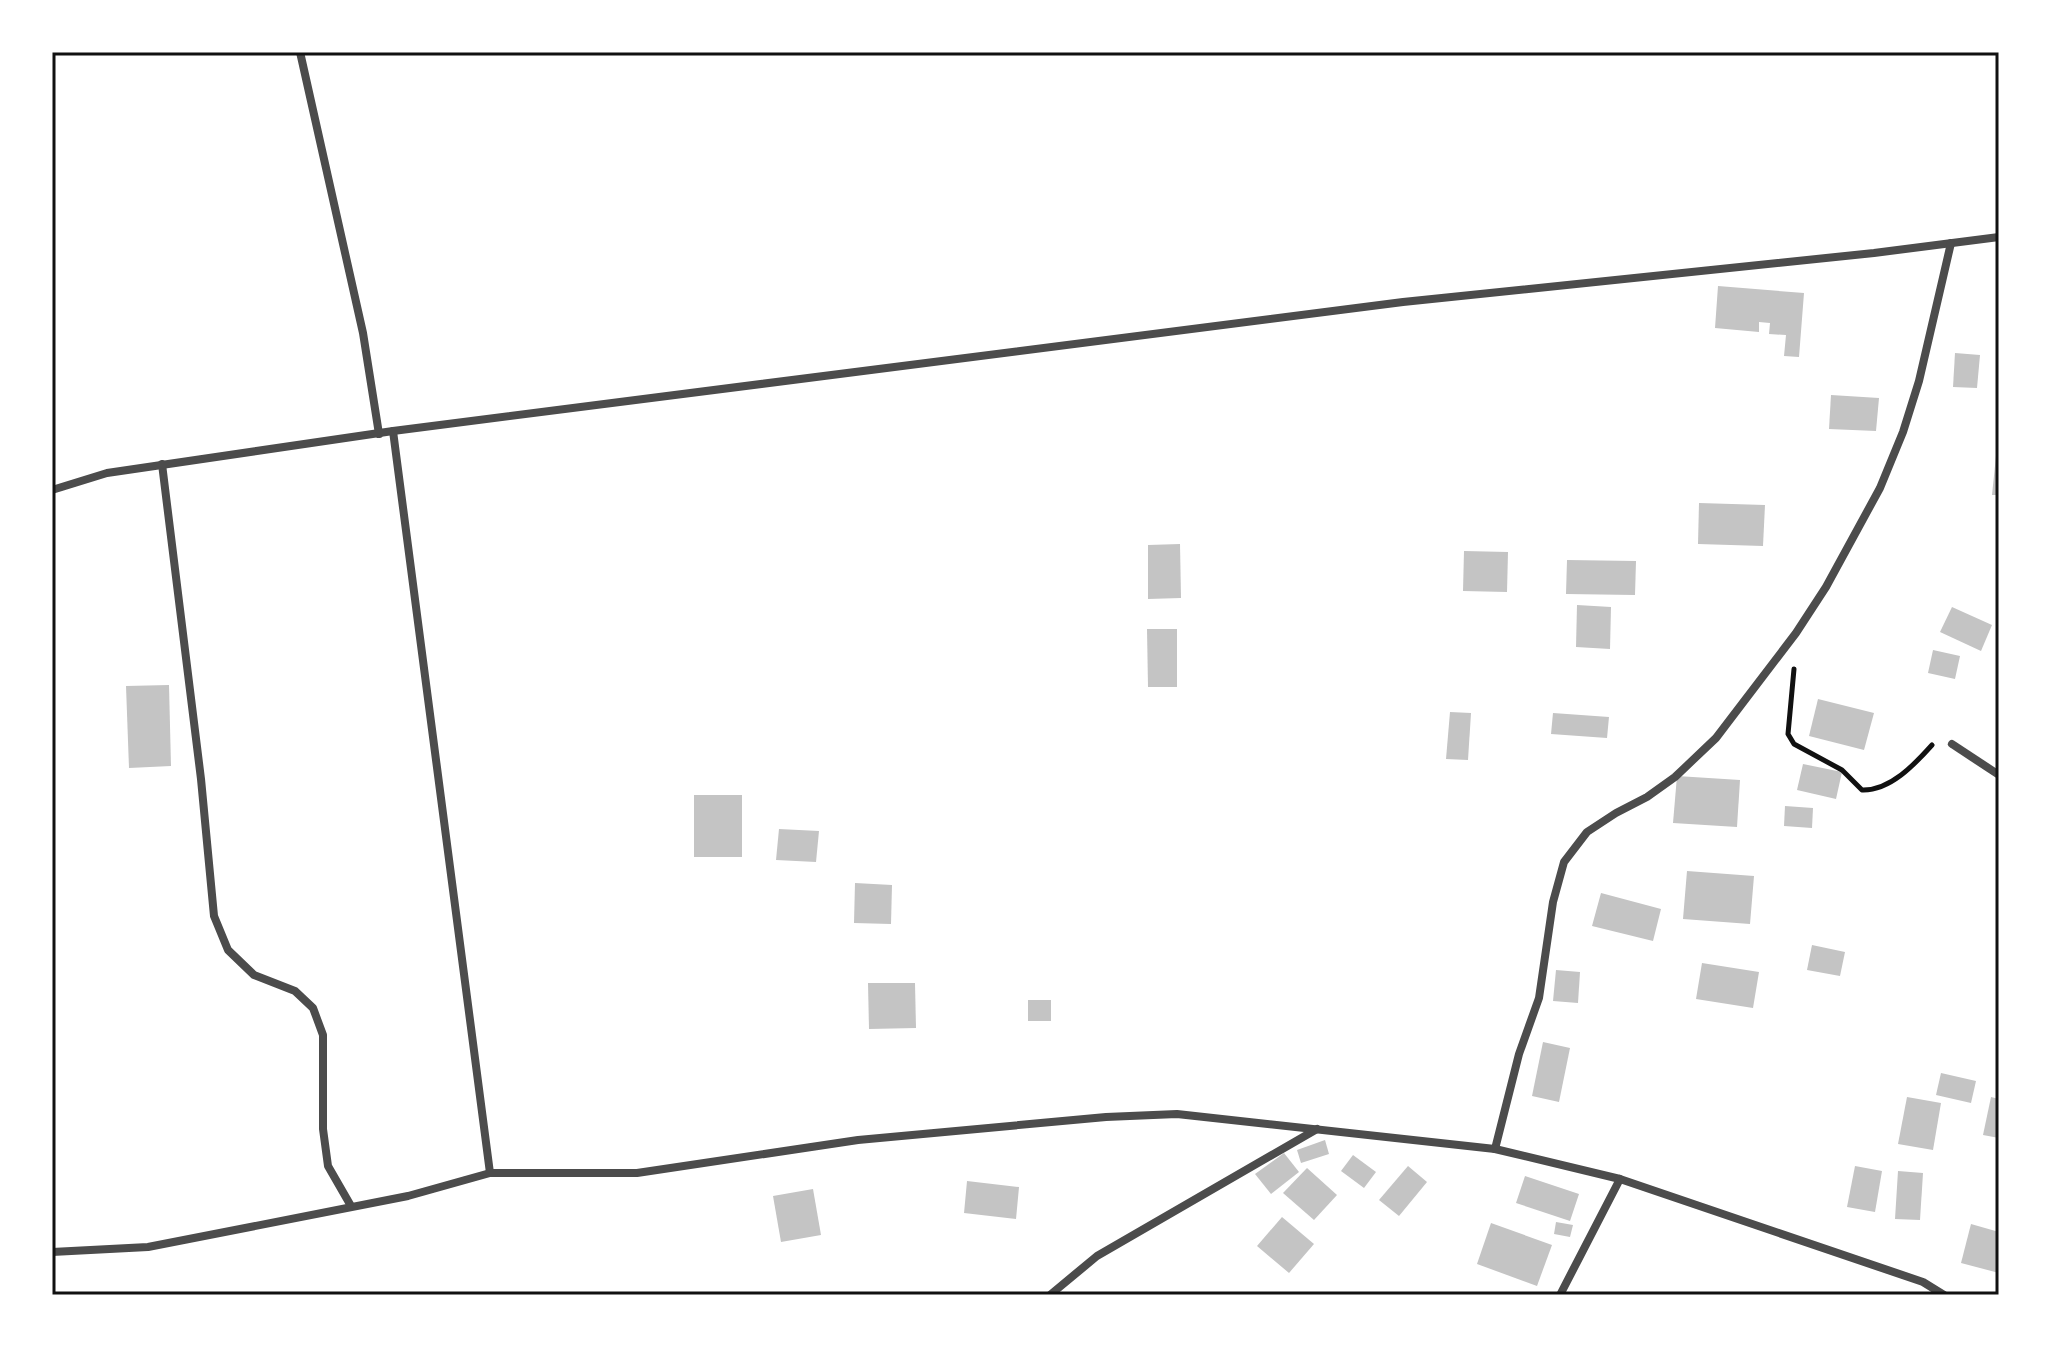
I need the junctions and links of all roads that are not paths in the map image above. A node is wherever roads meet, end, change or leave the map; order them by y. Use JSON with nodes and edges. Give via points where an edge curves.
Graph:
{"nodes":[{"id":1,"x":300,"y":52,"type":"edge"},
{"id":2,"x":1999,"y":237,"type":"edge"},
{"id":3,"x":1951,"y":243,"type":"junction"},
{"id":4,"x":393,"y":431,"type":"junction"},
{"id":5,"x":379,"y":434,"type":"junction"},
{"id":6,"x":162,"y":464,"type":"junction"},
{"id":7,"x":52,"y":490,"type":"edge"},
{"id":8,"x":1952,"y":744,"type":"road end"},
{"id":9,"x":1999,"y":775,"type":"edge"},
{"id":10,"x":1318,"y":1128,"type":"junction"},
{"id":11,"x":1495,"y":1149,"type":"junction"},
{"id":12,"x":490,"y":1173,"type":"junction"},
{"id":13,"x":1620,"y":1179,"type":"junction"},
{"id":14,"x":351,"y":1206,"type":"junction"},
{"id":15,"x":52,"y":1252,"type":"edge"},
{"id":16,"x":1050,"y":1295,"type":"edge"},
{"id":17,"x":1560,"y":1295,"type":"edge"},
{"id":18,"x":1944,"y":1295,"type":"edge"}],
"edges":[{"from":1,"to":5,"type":"street","via":[[363,333]]},
{"from":2,"to":3,"type":"street"},
{"from":3,"to":4,"type":"street","via":[[1403,302]]},
{"from":3,"to":11,"type":"street","via":[[1903,432],[1880,488],[1826,587],[1716,738],[1675,777],[1587,832],[1564,862],[1539,998]]},
{"from":4,"to":5,"type":"street"},
{"from":4,"to":12,"type":"street"},
{"from":5,"to":6,"type":"street"},
{"from":6,"to":7,"type":"street"},
{"from":6,"to":14,"type":"street","via":[[214,916],[228,950],[254,975],[295,991],[313,1008],[323,1035],[328,1166]]},
{"from":8,"to":9,"type":"street"},
{"from":10,"to":11,"type":"street"},
{"from":10,"to":12,"type":"street","via":[[1177,1114],[1106,1117],[858,1140],[637,1173]]},
{"from":10,"to":16,"type":"street","via":[[1097,1256]]},
{"from":11,"to":13,"type":"street"},
{"from":12,"to":14,"type":"street"},
{"from":13,"to":17,"type":"street"},
{"from":13,"to":18,"type":"street","via":[[1923,1282]]},
{"from":14,"to":15,"type":"street","via":[[148,1247]]}]}
